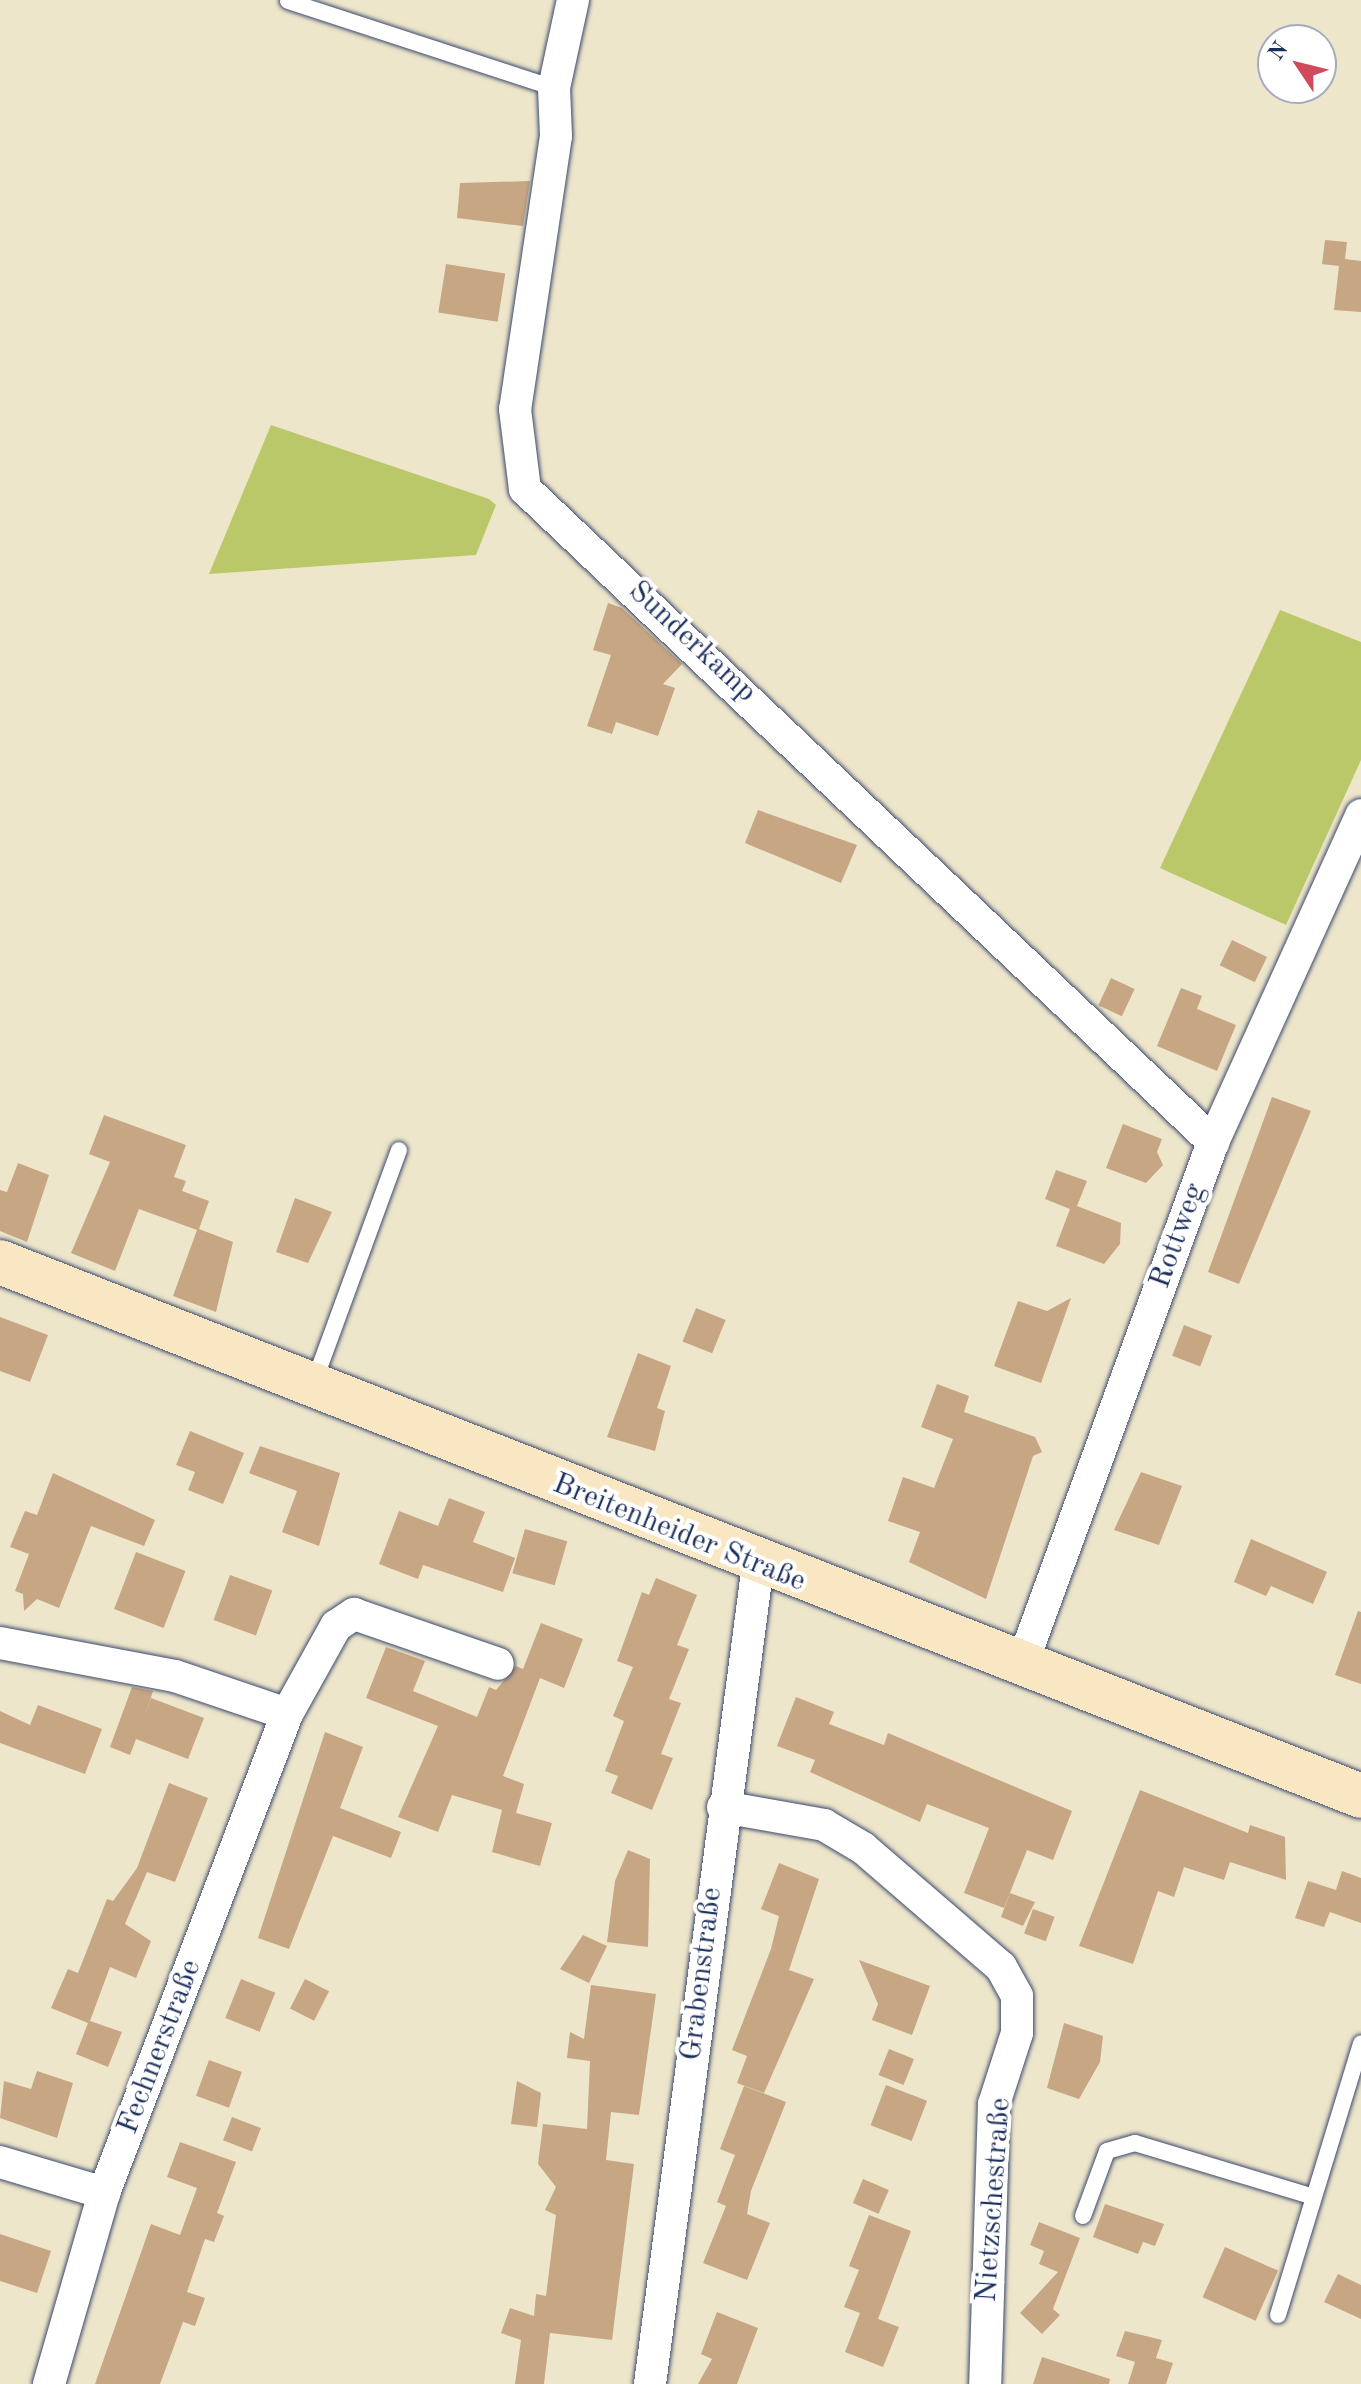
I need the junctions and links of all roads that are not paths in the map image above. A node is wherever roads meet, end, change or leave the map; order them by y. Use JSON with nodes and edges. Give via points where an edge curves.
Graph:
{"nodes":[{"id":1,"x":573,"y":0,"type":"edge"},
{"id":2,"x":288,"y":1,"type":"edge"},
{"id":3,"x":554,"y":88,"type":"junction"},
{"id":4,"x":1361,"y":815,"type":"edge"},
{"id":5,"x":1213,"y":1142,"type":"junction"},
{"id":6,"x":399,"y":1150,"type":"dead end"},
{"id":7,"x":0,"y":1262,"type":"edge"},
{"id":8,"x":312,"y":1386,"type":"junction"},
{"id":9,"x":758,"y":1565,"type":"junction"},
{"id":10,"x":0,"y":1643,"type":"edge"},
{"id":11,"x":498,"y":1664,"type":"dead end"},
{"id":12,"x":1021,"y":1667,"type":"junction"},
{"id":13,"x":287,"y":1714,"type":"junction"},
{"id":14,"x":1361,"y":1796,"type":"edge"},
{"id":15,"x":723,"y":1807,"type":"junction"},
{"id":16,"x":1361,"y":2043,"type":"edge"},
{"id":17,"x":0,"y":2162,"type":"edge"},
{"id":18,"x":104,"y":2193,"type":"junction"},
{"id":19,"x":1310,"y":2196,"type":"junction"},
{"id":20,"x":1083,"y":2216,"type":"dead end"},
{"id":21,"x":1278,"y":2315,"type":"dead end"},
{"id":22,"x":49,"y":2384,"type":"edge"},
{"id":23,"x":650,"y":2384,"type":"edge"},
{"id":24,"x":985,"y":2384,"type":"edge"}],
"edges":[{"from":1,"to":3,"type":"street","name":"Sunderkamp"},
{"from":2,"to":3,"type":"lane"},
{"from":3,"to":5,"type":"street","name":"Sunderkamp","via":[[556,136],[515,409],[525,489]]},
{"from":4,"to":5,"type":"street","name":"Rottweg"},
{"from":5,"to":12,"type":"street","name":"Rottweg"},
{"from":6,"to":8,"type":"lane"},
{"from":7,"to":8,"type":"street","name":"Breitenheider Straße"},
{"from":8,"to":9,"type":"street","name":"Breitenheider Straße"},
{"from":9,"to":12,"type":"street","name":"Breitenheider Straße"},
{"from":9,"to":15,"type":"street","name":"Grabenstraße"},
{"from":10,"to":13,"type":"street","via":[[175,1676]]},
{"from":11,"to":13,"type":"street","name":"Fechnerstraße","via":[[354,1614],[336,1626]]},
{"from":12,"to":14,"type":"street","name":"Breitenheider Straße"},
{"from":13,"to":18,"type":"street","name":"Fechnerstraße"},
{"from":15,"to":23,"type":"street","name":"Grabenstraße"},
{"from":15,"to":24,"type":"street","name":"Nietzschestraße","via":[[824,1825],[863,1848],[1001,1967],[1017,1996],[1017,2033],[994,2104]]},
{"from":16,"to":19,"type":"lane"},
{"from":17,"to":18,"type":"street"},
{"from":18,"to":22,"type":"street","name":"Fechnerstraße"},
{"from":19,"to":20,"type":"lane","via":[[1135,2143],[1107,2151]]},
{"from":19,"to":21,"type":"lane"}]}
